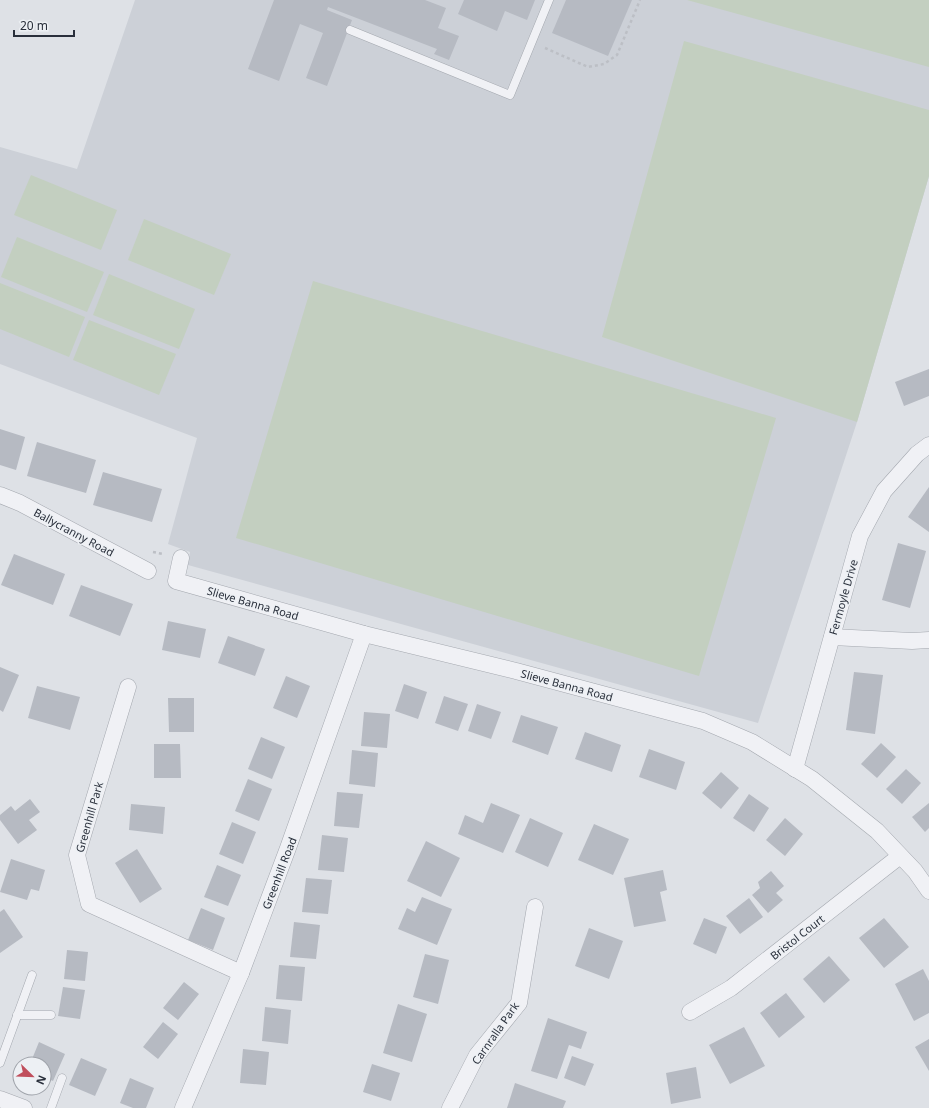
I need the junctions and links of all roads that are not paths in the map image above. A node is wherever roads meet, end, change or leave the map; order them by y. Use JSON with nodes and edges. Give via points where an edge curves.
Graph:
{"nodes":[{"id":1,"x":549,"y":0,"type":"edge"},
{"id":2,"x":350,"y":30,"type":"dead end"},
{"id":3,"x":929,"y":445,"type":"edge"},
{"id":4,"x":0,"y":495,"type":"edge"},
{"id":5,"x":181,"y":558,"type":"dead end"},
{"id":6,"x":148,"y":571,"type":"dead end"},
{"id":7,"x":364,"y":634,"type":"junction"},
{"id":8,"x":832,"y":637,"type":"junction"},
{"id":9,"x":929,"y":640,"type":"edge"},
{"id":10,"x":128,"y":686,"type":"dead end"},
{"id":11,"x":795,"y":769,"type":"junction"},
{"id":12,"x":900,"y":856,"type":"junction"},
{"id":13,"x":929,"y":891,"type":"edge"},
{"id":14,"x":535,"y":907,"type":"dead end"},
{"id":15,"x":241,"y":973,"type":"junction"},
{"id":16,"x":32,"y":975,"type":"dead end"},
{"id":17,"x":690,"y":1012,"type":"dead end"},
{"id":18,"x":17,"y":1015,"type":"junction"},
{"id":19,"x":50,"y":1016,"type":"dead end"},
{"id":20,"x":0,"y":1063,"type":"edge"},
{"id":21,"x":62,"y":1078,"type":"dead end"},
{"id":22,"x":0,"y":1099,"type":"edge"},
{"id":23,"x":24,"y":1108,"type":"edge"},
{"id":24,"x":51,"y":1108,"type":"edge"},
{"id":25,"x":183,"y":1108,"type":"edge"},
{"id":26,"x":450,"y":1108,"type":"edge"}],
"edges":[{"from":1,"to":2,"type":"lane","via":[[510,95]]},
{"from":3,"to":8,"type":"street","name":"Fermoyle Drive","via":[[917,454],[884,491],[860,536]]},
{"from":4,"to":6,"type":"street","name":"Ballycranny Road"},
{"from":5,"to":7,"type":"street","name":"Slieve Banna Road","via":[[176,581]]},
{"from":7,"to":11,"type":"street","name":"Slieve Banna Road","via":[[703,721],[752,742]]},
{"from":7,"to":15,"type":"street","name":"Greenhill Road"},
{"from":8,"to":9,"type":"street","via":[[912,642]]},
{"from":8,"to":11,"type":"street","name":"Fermoyle Drive"},
{"from":10,"to":15,"type":"street","name":"Greenhill Park","via":[[77,855],[89,904]]},
{"from":11,"to":12,"type":"street","name":"Slieve Banna Road","via":[[812,779],[877,830]]},
{"from":12,"to":13,"type":"street","name":"Slieve Banna Road"},
{"from":12,"to":17,"type":"street","name":"Bristol Court","via":[[731,988]]},
{"from":14,"to":26,"type":"street","name":"Carnralla Park","via":[[519,1003],[477,1055]]},
{"from":15,"to":25,"type":"street","name":"Greenhill Road"},
{"from":16,"to":18,"type":"lane"},
{"from":18,"to":19,"type":"lane"},
{"from":18,"to":20,"type":"lane"},
{"from":21,"to":24,"type":"lane"},
{"from":22,"to":23,"type":"street"}]}
